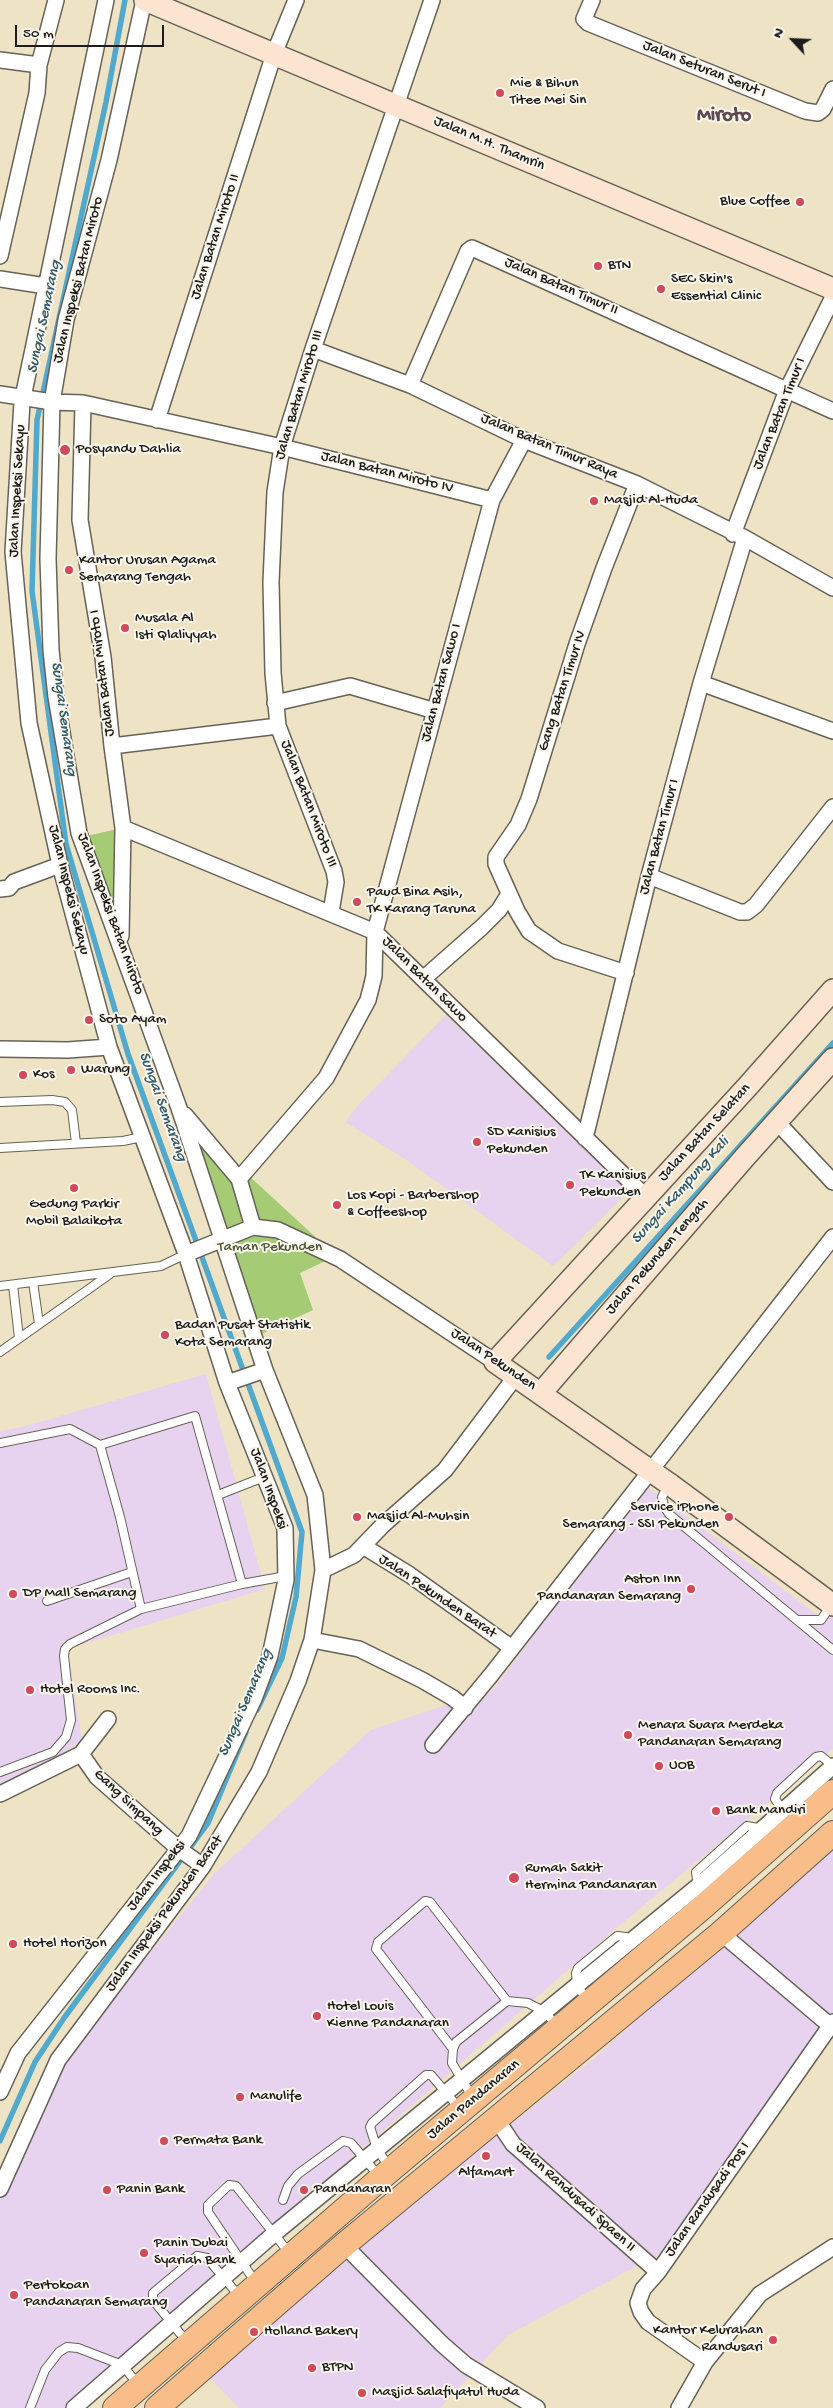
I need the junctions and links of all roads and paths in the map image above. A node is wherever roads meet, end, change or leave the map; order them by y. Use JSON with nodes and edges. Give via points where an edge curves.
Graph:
{"nodes":[{"id":1,"x":56,"y":0,"type":"edge"},
{"id":2,"x":106,"y":0,"type":"edge"},
{"id":3,"x":144,"y":0,"type":"edge"},
{"id":4,"x":296,"y":0,"type":"edge"},
{"id":5,"x":432,"y":0,"type":"edge"},
{"id":6,"x":592,"y":0,"type":"edge"},
{"id":7,"x":274,"y":54,"type":"junction"},
{"id":8,"x":0,"y":60,"type":"edge"},
{"id":9,"x":39,"y":65,"type":"junction"},
{"id":10,"x":833,"y":89,"type":"edge"},
{"id":11,"x":396,"y":105,"type":"junction"},
{"id":12,"x":0,"y":256,"type":"edge"},
{"id":13,"x":0,"y":279,"type":"edge"},
{"id":14,"x":46,"y":286,"type":"junction"},
{"id":15,"x":833,"y":289,"type":"edge"},
{"id":16,"x":833,"y":297,"type":"edge"},
{"id":17,"x":313,"y":349,"type":"junction"},
{"id":18,"x":410,"y":385,"type":"junction"},
{"id":19,"x":787,"y":390,"type":"junction"},
{"id":20,"x":0,"y":394,"type":"edge"},
{"id":21,"x":27,"y":398,"type":"junction"},
{"id":22,"x":49,"y":402,"type":"junction"},
{"id":23,"x":83,"y":403,"type":"junction"},
{"id":24,"x":833,"y":411,"type":"edge"},
{"id":25,"x":157,"y":420,"type":"junction"},
{"id":26,"x":524,"y":440,"type":"junction"},
{"id":27,"x":282,"y":447,"type":"junction"},
{"id":28,"x":637,"y":484,"type":"junction"},
{"id":29,"x":492,"y":500,"type":"junction"},
{"id":30,"x":739,"y":536,"type":"junction"},
{"id":31,"x":7,"y":553,"type":"edge"},
{"id":32,"x":833,"y":588,"type":"edge"},
{"id":33,"x":701,"y":683,"type":"junction"},
{"id":34,"x":275,"y":703,"type":"junction"},
{"id":35,"x":435,"y":711,"type":"junction"},
{"id":36,"x":278,"y":726,"type":"junction"},
{"id":37,"x":833,"y":731,"type":"edge"},
{"id":38,"x":112,"y":746,"type":"junction"},
{"id":39,"x":833,"y":807,"type":"edge"},
{"id":40,"x":124,"y":828,"type":"junction"},
{"id":41,"x":60,"y":865,"type":"junction"},
{"id":42,"x":649,"y":876,"type":"junction"},
{"id":43,"x":0,"y":889,"type":"edge"},
{"id":44,"x":509,"y":894,"type":"junction"},
{"id":45,"x":331,"y":912,"type":"junction"},
{"id":46,"x":375,"y":932,"type":"junction"},
{"id":47,"x":121,"y":943,"type":"junction"},
{"id":48,"x":626,"y":973,"type":"junction"},
{"id":49,"x":423,"y":979,"type":"junction"},
{"id":50,"x":833,"y":990,"type":"edge"},
{"id":51,"x":109,"y":1047,"type":"junction"},
{"id":52,"x":0,"y":1049,"type":"edge"},
{"id":53,"x":833,"y":1059,"type":"edge"},
{"id":54,"x":117,"y":1068,"type":"joint"},
{"id":55,"x":0,"y":1102,"type":"edge"},
{"id":56,"x":179,"y":1108,"type":"junction"},
{"id":57,"x":776,"y":1122,"type":"junction"},
{"id":58,"x":142,"y":1137,"type":"junction"},
{"id":59,"x":585,"y":1138,"type":"junction"},
{"id":60,"x":76,"y":1143,"type":"junction"},
{"id":61,"x":0,"y":1148,"type":"edge"},
{"id":62,"x":239,"y":1179,"type":"junction"},
{"id":63,"x":833,"y":1182,"type":"edge"},
{"id":64,"x":646,"y":1198,"type":"junction"},
{"id":65,"x":254,"y":1227,"type":"junction"},
{"id":66,"x":833,"y":1238,"type":"edge"},
{"id":67,"x":217,"y":1240,"type":"junction"},
{"id":68,"x":189,"y":1252,"type":"junction"},
{"id":69,"x":112,"y":1273,"type":"junction"},
{"id":70,"x":33,"y":1282,"type":"junction"},
{"id":71,"x":13,"y":1285,"type":"junction"},
{"id":72,"x":0,"y":1286,"type":"edge"},
{"id":73,"x":39,"y":1324,"type":"junction"},
{"id":74,"x":19,"y":1338,"type":"junction"},
{"id":75,"x":0,"y":1352,"type":"edge"},
{"id":76,"x":495,"y":1362,"type":"junction"},
{"id":77,"x":262,"y":1372,"type":"junction"},
{"id":78,"x":516,"y":1376,"type":"junction"},
{"id":79,"x":229,"y":1382,"type":"junction"},
{"id":80,"x":541,"y":1393,"type":"junction"},
{"id":81,"x":0,"y":1443,"type":"edge"},
{"id":82,"x":100,"y":1445,"type":"junction"},
{"id":83,"x":651,"y":1471,"type":"junction"},
{"id":84,"x":264,"y":1477,"type":"junction"},
{"id":85,"x":668,"y":1483,"type":"junction"},
{"id":86,"x":218,"y":1495,"type":"junction"},
{"id":87,"x":363,"y":1546,"type":"junction"},
{"id":88,"x":323,"y":1570,"type":"junction"},
{"id":89,"x":132,"y":1572,"type":"junction"},
{"id":90,"x":286,"y":1576,"type":"junction"},
{"id":91,"x":242,"y":1584,"type":"junction"},
{"id":92,"x":47,"y":1601,"type":"dead end"},
{"id":93,"x":832,"y":1604,"type":"edge"},
{"id":94,"x":141,"y":1609,"type":"junction"},
{"id":95,"x":798,"y":1620,"type":"junction"},
{"id":96,"x":312,"y":1640,"type":"junction"},
{"id":97,"x":512,"y":1648,"type":"junction"},
{"id":98,"x":833,"y":1650,"type":"edge"},
{"id":99,"x":465,"y":1708,"type":"junction"},
{"id":100,"x":108,"y":1719,"type":"dead end"},
{"id":101,"x":433,"y":1745,"type":"dead end"},
{"id":102,"x":81,"y":1754,"type":"junction"},
{"id":103,"x":833,"y":1766,"type":"edge"},
{"id":104,"x":0,"y":1772,"type":"edge"},
{"id":105,"x":833,"y":1792,"type":"edge"},
{"id":106,"x":0,"y":1794,"type":"edge"},
{"id":107,"x":789,"y":1818,"type":"junction"},
{"id":108,"x":833,"y":1833,"type":"edge"},
{"id":109,"x":766,"y":1838,"type":"junction"},
{"id":110,"x":181,"y":1850,"type":"junction"},
{"id":111,"x":201,"y":1865,"type":"junction"},
{"id":112,"x":701,"y":1896,"type":"junction"},
{"id":113,"x":721,"y":1933,"type":"junction"},
{"id":114,"x":637,"y":1949,"type":"junction"},
{"id":115,"x":583,"y":1994,"type":"junction"},
{"id":116,"x":507,"y":2001,"type":"junction"},
{"id":117,"x":552,"y":2020,"type":"junction"},
{"id":118,"x":832,"y":2025,"type":"edge"},
{"id":119,"x":452,"y":2049,"type":"junction"},
{"id":120,"x":0,"y":2092,"type":"edge"},
{"id":121,"x":447,"y":2092,"type":"junction"},
{"id":122,"x":466,"y":2097,"type":"junction"},
{"id":123,"x":497,"y":2120,"type":"junction"},
{"id":124,"x":371,"y":2154,"type":"junction"},
{"id":125,"x":386,"y":2174,"type":"junction"},
{"id":126,"x":0,"y":2189,"type":"edge"},
{"id":127,"x":283,"y":2200,"type":"dead end"},
{"id":128,"x":275,"y":2233,"type":"junction"},
{"id":129,"x":344,"y":2245,"type":"junction"},
{"id":130,"x":833,"y":2247,"type":"edge"},
{"id":131,"x":292,"y":2256,"type":"junction"},
{"id":132,"x":241,"y":2263,"type":"junction"},
{"id":133,"x":658,"y":2272,"type":"junction"},
{"id":134,"x":224,"y":2277,"type":"junction"},
{"id":135,"x":250,"y":2292,"type":"junction"},
{"id":136,"x":172,"y":2323,"type":"junction"},
{"id":137,"x":189,"y":2344,"type":"junction"},
{"id":138,"x":705,"y":2362,"type":"junction"},
{"id":139,"x":122,"y":2366,"type":"junction"},
{"id":140,"x":140,"y":2386,"type":"junction"},
{"id":141,"x":30,"y":2408,"type":"edge"},
{"id":142,"x":74,"y":2408,"type":"edge"},
{"id":143,"x":115,"y":2408,"type":"edge"},
{"id":144,"x":156,"y":2408,"type":"edge"},
{"id":145,"x":537,"y":2408,"type":"edge"},
{"id":146,"x":679,"y":2408,"type":"edge"}],
"edges":[{"from":1,"to":9,"type":"street"},
{"from":2,"to":14,"type":"street","name":"Jalan Inspeksi Sekayu"},
{"from":3,"to":7,"type":"main road","name":"Jalan M.H. Thamrin"},
{"from":3,"to":22,"type":"street","name":"Jalan Inspeksi Batan Miroto","via":[[109,160],[66,320]]},
{"from":4,"to":7,"type":"street"},
{"from":5,"to":11,"type":"street","name":"Jalan Batan Miroto III"},
{"from":6,"to":10,"type":"street","name":"Jalan Seturan Serut I","via":[[584,19],[588,23],[805,111],[818,113],[823,110]]},
{"from":7,"to":11,"type":"main road","name":"Jalan M.H. Thamrin"},
{"from":7,"to":25,"type":"street","name":"Jalan Batan Miroto II"},
{"from":8,"to":9,"type":"street"},
{"from":9,"to":12,"type":"street","via":[[37,93]]},
{"from":11,"to":15,"type":"main road","name":"Jalan M.H. Thamrin"},
{"from":11,"to":17,"type":"street","name":"Jalan Batan Miroto III"},
{"from":13,"to":14,"type":"street"},
{"from":14,"to":21,"type":"street","name":"Jalan Inspeksi Sekayu"},
{"from":16,"to":19,"type":"street","name":"Jalan Batan Timur I"},
{"from":17,"to":18,"type":"street","name":"Jalan Batan Timur Raya"},
{"from":17,"to":27,"type":"street","name":"Jalan Batan Miroto III"},
{"from":18,"to":19,"type":"street","name":"Jalan Batan Timur II","via":[[472,248]]},
{"from":18,"to":26,"type":"street","name":"Jalan Batan Timur Raya"},
{"from":19,"to":24,"type":"street"},
{"from":19,"to":30,"type":"street","name":"Jalan Batan Timur I"},
{"from":20,"to":21,"type":"street"},
{"from":21,"to":22,"type":"street"},
{"from":21,"to":31,"type":"street","name":"Jalan Inspeksi Sekayu"},
{"from":22,"to":23,"type":"street"},
{"from":22,"to":47,"type":"street","name":"Jalan Inspeksi Batan Miroto","via":[[48,558],[56,697],[79,833]]},
{"from":23,"to":25,"type":"street"},
{"from":23,"to":38,"type":"street","name":"Jalan Batan Miroto I","via":[[80,520],[103,657]]},
{"from":25,"to":27,"type":"street"},
{"from":26,"to":28,"type":"street","name":"Jalan Batan Timur Raya"},
{"from":26,"to":29,"type":"street","name":"Jalan Batan Sawo I"},
{"from":27,"to":29,"type":"street","name":"Jalan Batan Miroto IV"},
{"from":27,"to":34,"type":"street","name":"Jalan Batan Miroto III","via":[[275,492],[272,582]]},
{"from":28,"to":30,"type":"street","name":"Jalan Batan Timur Raya"},
{"from":28,"to":44,"type":"street","name":"Gang Batan Timur IV","via":[[577,644],[529,799],[518,825],[496,857]]},
{"from":29,"to":35,"type":"street","name":"Jalan Batan Sawo I"},
{"from":30,"to":32,"type":"street","name":"Jalan Batan Timur Raya"},
{"from":30,"to":33,"type":"street","name":"Jalan Batan Timur I"},
{"from":31,"to":41,"type":"street","name":"Jalan Inspeksi Sekayu","via":[[29,723]]},
{"from":33,"to":37,"type":"street"},
{"from":33,"to":42,"type":"street","name":"Jalan Batan Timur I"},
{"from":34,"to":35,"type":"street","via":[[350,686]]},
{"from":34,"to":36,"type":"street","name":"Jalan Batan Miroto III"},
{"from":35,"to":46,"type":"street","name":"Jalan Batan Sawo I"},
{"from":36,"to":38,"type":"street","name":"Jalan Batan Miroto III"},
{"from":36,"to":45,"type":"street","name":"Jalan Batan Miroto III","via":[[334,871],[336,882]]},
{"from":38,"to":40,"type":"street","name":"Jalan Batan Miroto I"},
{"from":39,"to":42,"type":"street","via":[[756,905],[747,912]]},
{"from":40,"to":45,"type":"street","name":"Jalan Batan Sawo"},
{"from":40,"to":47,"type":"street","name":"Jalan Batan Miroto I"},
{"from":41,"to":43,"type":"street"},
{"from":41,"to":51,"type":"street","name":"Jalan Inspeksi Sekayu"},
{"from":42,"to":48,"type":"street","name":"Jalan Batan Timur I"},
{"from":44,"to":48,"type":"street","name":"Gang Batan Timur IV","via":[[523,924],[543,942]]},
{"from":44,"to":49,"type":"street","via":[[482,928]]},
{"from":45,"to":46,"type":"street","name":"Jalan Batan Sawo"},
{"from":46,"to":49,"type":"street","name":"Jalan Batan Sawo"},
{"from":46,"to":62,"type":"street","name":"Jalan Batan Sawo I","via":[[374,976],[359,1020],[326,1078]]},
{"from":47,"to":56,"type":"street","name":"Jalan Inspeksi Batan Miroto"},
{"from":48,"to":59,"type":"street","name":"Jalan Batan Timur I"},
{"from":49,"to":59,"type":"street","name":"Jalan Batan Sawo"},
{"from":50,"to":64,"type":"main road","name":"Jalan Batan Selatan"},
{"from":51,"to":52,"type":"street"},
{"from":51,"to":54,"type":"street","name":"Jalan Inspeksi Sekayu"},
{"from":53,"to":57,"type":"main road","name":"Jalan Pekunden Tengah"},
{"from":54,"to":58,"type":"street","name":"Jalan Inspeksi"},
{"from":55,"to":60,"type":"lane","via":[[64,1102],[72,1110]]},
{"from":56,"to":62,"type":"street"},
{"from":56,"to":67,"type":"street","name":"Jalan Inspeksi Batan Miroto"},
{"from":57,"to":63,"type":"street"},
{"from":57,"to":80,"type":"main road","name":"Jalan Pekunden Tengah"},
{"from":58,"to":60,"type":"lane"},
{"from":58,"to":68,"type":"street","name":"Jalan Inspeksi"},
{"from":59,"to":64,"type":"street","name":"Jalan Batan Sawo"},
{"from":60,"to":61,"type":"lane"},
{"from":62,"to":65,"type":"street"},
{"from":64,"to":76,"type":"main road","name":"Jalan Batan Selatan"},
{"from":65,"to":67,"type":"street"},
{"from":65,"to":76,"type":"street","name":"Jalan Pekunden","via":[[278,1230],[340,1259]]},
{"from":66,"to":83,"type":"street"},
{"from":67,"to":68,"type":"street"},
{"from":67,"to":77,"type":"street","name":"Jalan Inspeksi Batan Miroto"},
{"from":68,"to":69,"type":"lane","via":[[161,1266]]},
{"from":68,"to":79,"type":"street","name":"Jalan Inspeksi"},
{"from":69,"to":70,"type":"lane"},
{"from":69,"to":73,"type":"lane"},
{"from":70,"to":71,"type":"lane"},
{"from":70,"to":73,"type":"lane"},
{"from":71,"to":72,"type":"lane"},
{"from":71,"to":74,"type":"lane"},
{"from":73,"to":74,"type":"lane"},
{"from":74,"to":75,"type":"lane"},
{"from":76,"to":78,"type":"main road","name":"Jalan Pekunden"},
{"from":77,"to":79,"type":"street"},
{"from":77,"to":88,"type":"street","name":"Jalan Inspeksi Pekunden Barat","via":[[315,1495]]},
{"from":78,"to":80,"type":"main road","name":"Jalan Pekunden"},
{"from":78,"to":87,"type":"street","name":"Jalan Pekunden Barat","via":[[445,1470]]},
{"from":79,"to":84,"type":"street","name":"Jalan Inspeksi"},
{"from":80,"to":83,"type":"main road","name":"Jalan Pekunden"},
{"from":81,"to":82,"type":"lane","via":[[70,1429]]},
{"from":82,"to":86,"type":"lane","via":[[195,1416]]},
{"from":82,"to":89,"type":"lane"},
{"from":83,"to":85,"type":"main road","name":"Jalan Pekunden"},
{"from":83,"to":97,"type":"street","name":"Jalan Pekunden Barat"},
{"from":84,"to":86,"type":"lane"},
{"from":84,"to":90,"type":"street","name":"Jalan Inspeksi","via":[[285,1528]]},
{"from":85,"to":93,"type":"main road","name":"Jalan Pekunden"},
{"from":85,"to":95,"type":"lane","via":[[662,1497],[670,1514]]},
{"from":86,"to":91,"type":"lane"},
{"from":87,"to":88,"type":"street","name":"Jalan Pekunden Barat","via":[[354,1555]]},
{"from":87,"to":97,"type":"street","name":"Jalan Pekunden Barat","via":[[410,1575]]},
{"from":88,"to":96,"type":"street","name":"Jalan Inspeksi Pekunden Barat"},
{"from":89,"to":92,"type":"lane"},
{"from":89,"to":94,"type":"lane"},
{"from":90,"to":91,"type":"lane"},
{"from":90,"to":110,"type":"street","name":"Jalan Inspeksi","via":[[270,1656],[254,1699]]},
{"from":91,"to":94,"type":"lane"},
{"from":93,"to":95,"type":"lane","via":[[821,1620]]},
{"from":94,"to":104,"type":"lane","via":[[65,1649],[71,1720],[66,1737],[53,1752]]},
{"from":95,"to":98,"type":"lane"},
{"from":96,"to":99,"type":"street","via":[[359,1650],[422,1680]]},
{"from":96,"to":111,"type":"street","name":"Jalan Inspeksi Pekunden Barat","via":[[259,1772]]},
{"from":97,"to":99,"type":"street","name":"Jalan Pekunden Barat"},
{"from":99,"to":101,"type":"street","name":"Jalan Pekunden Barat"},
{"from":100,"to":102,"type":"street"},
{"from":102,"to":106,"type":"street"},
{"from":102,"to":110,"type":"street","name":"Gang Simpang","via":[[97,1777]]},
{"from":103,"to":107,"type":"street"},
{"from":105,"to":107,"type":"main road","name":"Jalan Pandanaran"},
{"from":107,"to":109,"type":"main road","name":"Jalan Pandanaran"},
{"from":108,"to":113,"type":"main road","name":"Jalan Pandanaran"},
{"from":109,"to":112,"type":"main road","name":"Jalan Pandanaran"},
{"from":109,"to":112,"type":"lane","via":[[752,1826],[747,1826],[696,1872]]},
{"from":110,"to":111,"type":"street","name":"Gang Simpang"},
{"from":110,"to":120,"type":"street","name":"Jalan Inspeksi","via":[[18,2053]]},
{"from":111,"to":126,"type":"street","name":"Jalan Inspeksi Pekunden Barat","via":[[58,2060]]},
{"from":112,"to":114,"type":"main road","name":"Jalan Pandanaran"},
{"from":113,"to":118,"type":"street"},
{"from":113,"to":123,"type":"main road","name":"Jalan Pandanaran"},
{"from":114,"to":115,"type":"main road","name":"Jalan Pandanaran"},
{"from":114,"to":115,"type":"lane","via":[[626,1937],[617,1936],[578,1968],[576,1973]]},
{"from":115,"to":117,"type":"main road","name":"Jalan Pandanaran"},
{"from":116,"to":117,"type":"lane","via":[[528,2003]]},
{"from":116,"to":119,"type":"lane","via":[[456,2042]]},
{"from":116,"to":119,"type":"lane","via":[[430,1902],[425,1901],[378,1942],[376,1949]]},
{"from":117,"to":122,"type":"main road","name":"Jalan Pandanaran"},
{"from":118,"to":133,"type":"street","name":"Jalan Randusadi Pos I"},
{"from":119,"to":122,"type":"lane","via":[[452,2064]]},
{"from":121,"to":122,"type":"street"},
{"from":121,"to":122,"type":"lane"},
{"from":121,"to":124,"type":"street"},
{"from":121,"to":124,"type":"lane","via":[[426,2075],[372,2123]]},
{"from":122,"to":125,"type":"main road","name":"Jalan Pandanaran"},
{"from":123,"to":129,"type":"main road","name":"Jalan Pandanaran"},
{"from":123,"to":133,"type":"street","name":"Jalan Randusadi Spaen II","via":[[513,2144]]},
{"from":124,"to":125,"type":"lane"},
{"from":124,"to":125,"type":"lane"},
{"from":124,"to":127,"type":"lane","via":[[344,2141],[298,2174],[288,2186]]},
{"from":124,"to":128,"type":"street"},
{"from":125,"to":131,"type":"main road","name":"Jalan Pandanaran"},
{"from":128,"to":131,"type":"lane"},
{"from":128,"to":132,"type":"street"},
{"from":128,"to":132,"type":"lane","via":[[236,2186],[229,2185],[208,2205],[208,2212]]},
{"from":129,"to":144,"type":"main road","name":"Jalan Pandanaran"},
{"from":129,"to":145,"type":"street","via":[[466,2365]]},
{"from":130,"to":138,"type":"street","via":[[760,2294]]},
{"from":131,"to":135,"type":"main road","name":"Jalan Pandanaran"},
{"from":132,"to":134,"type":"street"},
{"from":132,"to":135,"type":"lane"},
{"from":133,"to":138,"type":"street","name":"Jalan Randusadi Pos I","via":[[643,2290],[638,2303],[641,2312],[648,2322]]},
{"from":134,"to":135,"type":"lane"},
{"from":134,"to":136,"type":"street"},
{"from":134,"to":136,"type":"lane","via":[[207,2258],[197,2256],[153,2293],[153,2300]]},
{"from":135,"to":137,"type":"main road","name":"Jalan Pandanaran"},
{"from":136,"to":137,"type":"lane"},
{"from":136,"to":139,"type":"street"},
{"from":137,"to":140,"type":"main road","name":"Jalan Pandanaran"},
{"from":138,"to":146,"type":"street"},
{"from":139,"to":140,"type":"lane"},
{"from":139,"to":141,"type":"lane","via":[[78,2348],[67,2347],[45,2370]]},
{"from":139,"to":142,"type":"street"},
{"from":140,"to":143,"type":"main road","name":"Jalan Pandanaran"}]}
